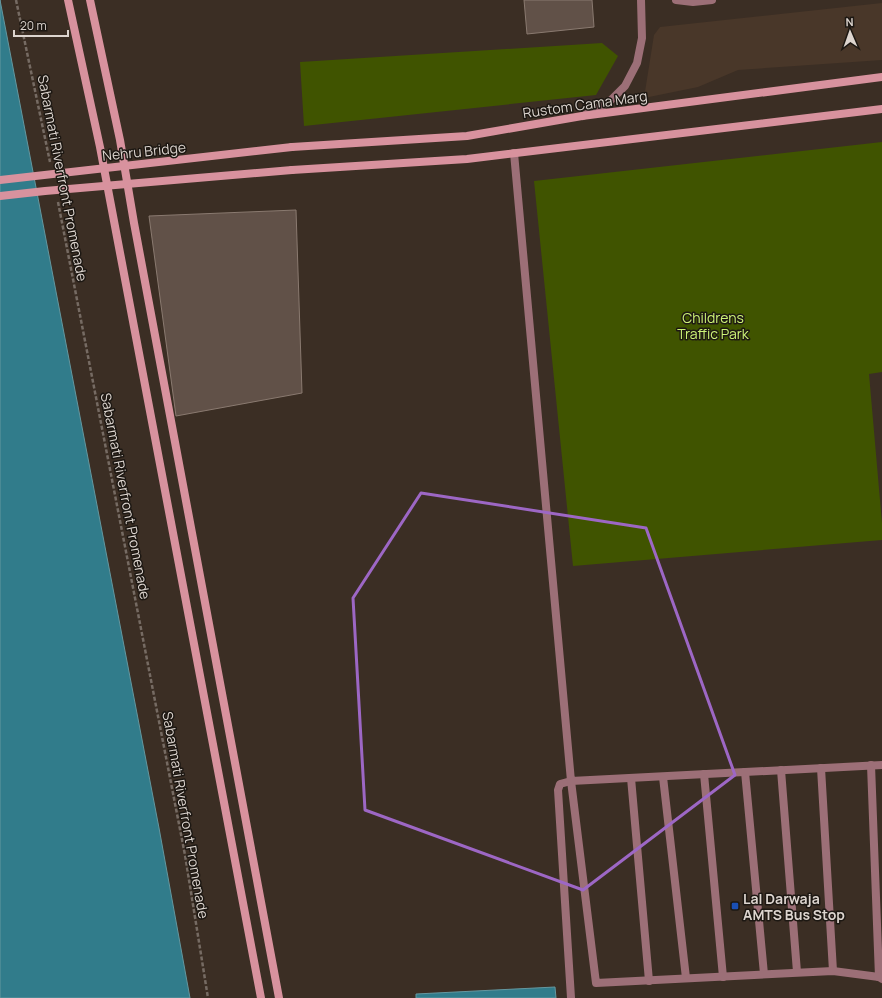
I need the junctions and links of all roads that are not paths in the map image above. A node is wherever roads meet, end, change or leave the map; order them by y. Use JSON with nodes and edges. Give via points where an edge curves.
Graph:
{"nodes":[{"id":1,"x":68,"y":0,"type":"edge"},
{"id":2,"x":90,"y":0,"type":"edge"},
{"id":3,"x":641,"y":0,"type":"edge"},
{"id":4,"x":676,"y":0,"type":"edge"},
{"id":5,"x":712,"y":0,"type":"edge"},
{"id":6,"x":882,"y":77,"type":"edge"},
{"id":7,"x":882,"y":109,"type":"edge"},
{"id":8,"x":582,"y":116,"type":"junction"},
{"id":9,"x":292,"y":147,"type":"joint"},
{"id":10,"x":514,"y":153,"type":"junction"},
{"id":11,"x":0,"y":180,"type":"edge"},
{"id":12,"x":0,"y":196,"type":"edge"},
{"id":13,"x":871,"y":765,"type":"junction"},
{"id":14,"x":882,"y":765,"type":"edge"},
{"id":15,"x":821,"y":768,"type":"junction"},
{"id":16,"x":781,"y":770,"type":"junction"},
{"id":17,"x":745,"y":772,"type":"junction"},
{"id":18,"x":704,"y":774,"type":"junction"},
{"id":19,"x":663,"y":776,"type":"junction"},
{"id":20,"x":631,"y":778,"type":"junction"},
{"id":21,"x":571,"y":781,"type":"junction"},
{"id":22,"x":833,"y":971,"type":"junction"},
{"id":23,"x":797,"y":972,"type":"junction"},
{"id":24,"x":764,"y":974,"type":"junction"},
{"id":25,"x":723,"y":977,"type":"junction"},
{"id":26,"x":686,"y":978,"type":"junction"},
{"id":27,"x":880,"y":978,"type":"edge"},
{"id":28,"x":649,"y":981,"type":"junction"},
{"id":29,"x":261,"y":998,"type":"edge"},
{"id":30,"x":279,"y":998,"type":"edge"},
{"id":31,"x":571,"y":998,"type":"edge"}],
"edges":[{"from":1,"to":29,"type":"main road","via":[[103,162]]},
{"from":2,"to":30,"type":"main road","via":[[120,140]]},
{"from":3,"to":8,"type":"street","via":[[642,38],[637,63],[625,86],[609,102]]},
{"from":4,"to":5,"type":"street"},
{"from":6,"to":8,"type":"main road","name":"Rustom Cama Marg"},
{"from":7,"to":10,"type":"main road"},
{"from":8,"to":9,"type":"main road","name":"Rustom Cama Marg","via":[[467,136]]},
{"from":9,"to":11,"type":"main road","name":"Nehru Bridge","bridge":true},
{"from":10,"to":12,"type":"main road","bridge":true},
{"from":10,"to":21,"type":"street"},
{"from":13,"to":14,"type":"street"},
{"from":13,"to":15,"type":"street"},
{"from":13,"to":27,"type":"street"},
{"from":15,"to":16,"type":"street"},
{"from":15,"to":22,"type":"street"},
{"from":16,"to":17,"type":"street"},
{"from":16,"to":23,"type":"street"},
{"from":17,"to":18,"type":"street"},
{"from":17,"to":24,"type":"street"},
{"from":18,"to":19,"type":"street"},
{"from":18,"to":25,"type":"street"},
{"from":19,"to":20,"type":"street"},
{"from":19,"to":26,"type":"street"},
{"from":20,"to":21,"type":"street"},
{"from":20,"to":28,"type":"street"},
{"from":21,"to":28,"type":"street","via":[[596,983]]},
{"from":21,"to":31,"type":"street","via":[[560,784],[558,790]]},
{"from":22,"to":23,"type":"street"},
{"from":22,"to":27,"type":"street"},
{"from":23,"to":24,"type":"street"},
{"from":24,"to":25,"type":"street"},
{"from":25,"to":26,"type":"street"},
{"from":26,"to":28,"type":"street"}]}
